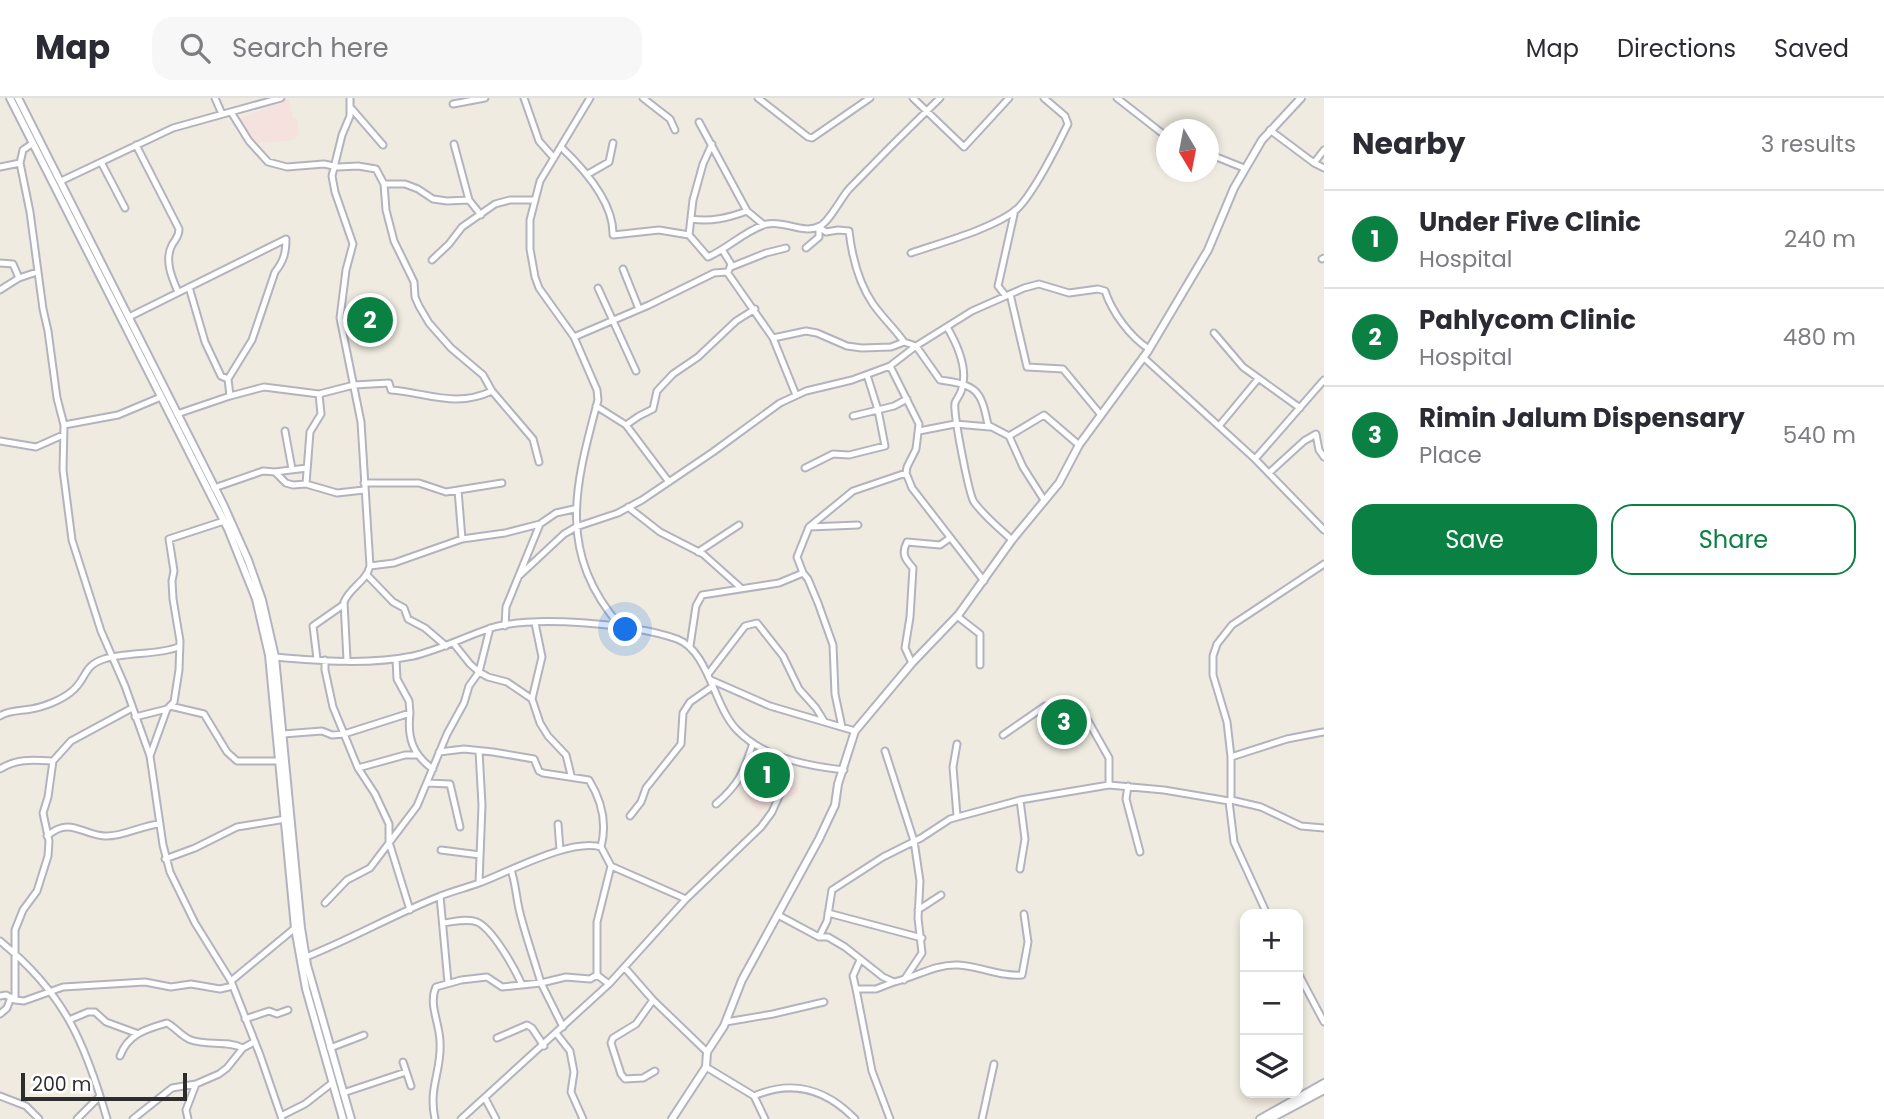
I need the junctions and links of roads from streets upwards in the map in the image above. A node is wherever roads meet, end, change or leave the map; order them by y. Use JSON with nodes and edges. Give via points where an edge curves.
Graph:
{"nodes":[{"id":1,"x":10,"y":98,"type":"edge"},
{"id":2,"x":18,"y":98,"type":"edge"},
{"id":3,"x":215,"y":98,"type":"edge"},
{"id":4,"x":281,"y":98,"type":"edge"},
{"id":5,"x":350,"y":98,"type":"edge"},
{"id":6,"x":485,"y":98,"type":"edge"},
{"id":7,"x":524,"y":98,"type":"edge"},
{"id":8,"x":590,"y":98,"type":"edge"},
{"id":9,"x":643,"y":98,"type":"edge"},
{"id":10,"x":758,"y":98,"type":"edge"},
{"id":11,"x":870,"y":98,"type":"edge"},
{"id":12,"x":913,"y":98,"type":"edge"},
{"id":13,"x":940,"y":98,"type":"edge"},
{"id":14,"x":1009,"y":98,"type":"edge"},
{"id":15,"x":1044,"y":98,"type":"edge"},
{"id":16,"x":1117,"y":98,"type":"edge"},
{"id":17,"x":1301,"y":98,"type":"edge"},
{"id":18,"x":453,"y":104,"type":"dead end"},
{"id":19,"x":351,"y":108,"type":"junction"},
{"id":20,"x":927,"y":111,"type":"junction"},
{"id":21,"x":230,"y":112,"type":"junction"},
{"id":22,"x":222,"y":114,"type":"junction"},
{"id":23,"x":699,"y":122,"type":"dead end"},
{"id":24,"x":1156,"y":128,"type":"edge"},
{"id":25,"x":674,"y":130,"type":"dead end"},
{"id":26,"x":1270,"y":130,"type":"junction"},
{"id":27,"x":33,"y":143,"type":"junction"},
{"id":28,"x":613,"y":143,"type":"dead end"},
{"id":29,"x":454,"y":144,"type":"dead end"},
{"id":30,"x":712,"y":144,"type":"junction"},
{"id":31,"x":136,"y":145,"type":"junction"},
{"id":32,"x":383,"y":145,"type":"dead end"},
{"id":33,"x":561,"y":147,"type":"junction"},
{"id":34,"x":1324,"y":150,"type":"edge"},
{"id":35,"x":554,"y":158,"type":"junction"},
{"id":36,"x":1219,"y":158,"type":"edge"},
{"id":37,"x":101,"y":162,"type":"junction"},
{"id":38,"x":20,"y":163,"type":"junction"},
{"id":39,"x":1314,"y":163,"type":"junction"},
{"id":40,"x":333,"y":166,"type":"junction"},
{"id":41,"x":0,"y":167,"type":"edge"},
{"id":42,"x":1244,"y":168,"type":"junction"},
{"id":43,"x":1324,"y":168,"type":"edge"},
{"id":44,"x":588,"y":174,"type":"junction"},
{"id":45,"x":61,"y":181,"type":"junction"},
{"id":46,"x":384,"y":184,"type":"junction"},
{"id":47,"x":469,"y":200,"type":"junction"},
{"id":48,"x":533,"y":200,"type":"junction"},
{"id":49,"x":125,"y":208,"type":"dead end"},
{"id":50,"x":1015,"y":210,"type":"junction"},
{"id":51,"x":747,"y":211,"type":"junction"},
{"id":52,"x":481,"y":215,"type":"junction"},
{"id":53,"x":691,"y":219,"type":"junction"},
{"id":54,"x":764,"y":225,"type":"junction"},
{"id":55,"x":819,"y":227,"type":"junction"},
{"id":56,"x":613,"y":235,"type":"junction"},
{"id":57,"x":689,"y":235,"type":"junction"},
{"id":58,"x":616,"y":244,"type":"dead end"},
{"id":59,"x":786,"y":247,"type":"dead end"},
{"id":60,"x":806,"y":248,"type":"dead end"},
{"id":61,"x":723,"y":251,"type":"junction"},
{"id":62,"x":911,"y":253,"type":"dead end"},
{"id":63,"x":432,"y":260,"type":"dead end"},
{"id":64,"x":0,"y":264,"type":"edge"},
{"id":65,"x":623,"y":269,"type":"dead end"},
{"id":66,"x":729,"y":270,"type":"junction"},
{"id":67,"x":37,"y":272,"type":"junction"},
{"id":68,"x":19,"y":278,"type":"junction"},
{"id":69,"x":189,"y":287,"type":"junction"},
{"id":70,"x":598,"y":288,"type":"dead end"},
{"id":71,"x":0,"y":290,"type":"edge"},
{"id":72,"x":178,"y":292,"type":"junction"},
{"id":73,"x":1007,"y":295,"type":"junction"},
{"id":74,"x":639,"y":309,"type":"junction"},
{"id":75,"x":755,"y":309,"type":"junction"},
{"id":76,"x":129,"y":317,"type":"junction"},
{"id":77,"x":612,"y":319,"type":"junction"},
{"id":78,"x":947,"y":327,"type":"junction"},
{"id":79,"x":1214,"y":333,"type":"dead end"},
{"id":80,"x":574,"y":337,"type":"junction"},
{"id":81,"x":773,"y":338,"type":"junction"},
{"id":82,"x":904,"y":342,"type":"junction"},
{"id":83,"x":916,"y":346,"type":"junction"},
{"id":84,"x":1149,"y":349,"type":"junction"},
{"id":85,"x":1143,"y":357,"type":"junction"},
{"id":86,"x":890,"y":366,"type":"junction"},
{"id":87,"x":636,"y":370,"type":"dead end"},
{"id":88,"x":867,"y":375,"type":"junction"},
{"id":89,"x":228,"y":379,"type":"junction"},
{"id":90,"x":1258,"y":379,"type":"junction"},
{"id":91,"x":1324,"y":380,"type":"edge"},
{"id":92,"x":963,"y":383,"type":"junction"},
{"id":93,"x":354,"y":385,"type":"junction"},
{"id":94,"x":492,"y":391,"type":"junction"},
{"id":95,"x":319,"y":394,"type":"junction"},
{"id":96,"x":796,"y":395,"type":"junction"},
{"id":97,"x":230,"y":396,"type":"junction"},
{"id":98,"x":161,"y":397,"type":"junction"},
{"id":99,"x":907,"y":399,"type":"junction"},
{"id":100,"x":596,"y":406,"type":"junction"},
{"id":101,"x":1300,"y":408,"type":"junction"},
{"id":102,"x":878,"y":410,"type":"junction"},
{"id":103,"x":177,"y":414,"type":"junction"},
{"id":104,"x":1101,"y":415,"type":"junction"},
{"id":105,"x":853,"y":416,"type":"dead end"},
{"id":106,"x":955,"y":424,"type":"junction"},
{"id":107,"x":64,"y":425,"type":"junction"},
{"id":108,"x":626,"y":425,"type":"junction"},
{"id":109,"x":1220,"y":426,"type":"junction"},
{"id":110,"x":996,"y":428,"type":"junction"},
{"id":111,"x":919,"y":430,"type":"junction"},
{"id":112,"x":285,"y":431,"type":"dead end"},
{"id":113,"x":63,"y":435,"type":"junction"},
{"id":114,"x":1009,"y":436,"type":"junction"},
{"id":115,"x":0,"y":441,"type":"edge"},
{"id":116,"x":1079,"y":445,"type":"junction"},
{"id":117,"x":1324,"y":457,"type":"edge"},
{"id":118,"x":1255,"y":459,"type":"junction"},
{"id":119,"x":539,"y":462,"type":"dead end"},
{"id":120,"x":307,"y":468,"type":"junction"},
{"id":121,"x":805,"y":468,"type":"dead end"},
{"id":122,"x":292,"y":470,"type":"junction"},
{"id":123,"x":275,"y":472,"type":"junction"},
{"id":124,"x":906,"y":473,"type":"junction"},
{"id":125,"x":1269,"y":473,"type":"junction"},
{"id":126,"x":669,"y":482,"type":"junction"},
{"id":127,"x":502,"y":483,"type":"dead end"},
{"id":128,"x":306,"y":484,"type":"junction"},
{"id":129,"x":364,"y":486,"type":"junction"},
{"id":130,"x":214,"y":488,"type":"junction"},
{"id":131,"x":458,"y":490,"type":"junction"},
{"id":132,"x":1044,"y":500,"type":"junction"},
{"id":133,"x":628,"y":507,"type":"junction"},
{"id":134,"x":575,"y":509,"type":"junction"},
{"id":135,"x":224,"y":521,"type":"junction"},
{"id":136,"x":540,"y":524,"type":"junction"},
{"id":137,"x":738,"y":525,"type":"dead end"},
{"id":138,"x":858,"y":525,"type":"dead end"},
{"id":139,"x":576,"y":527,"type":"junction"},
{"id":140,"x":809,"y":527,"type":"junction"},
{"id":141,"x":1324,"y":530,"type":"edge"},
{"id":142,"x":950,"y":538,"type":"junction"},
{"id":143,"x":462,"y":539,"type":"junction"},
{"id":144,"x":1012,"y":540,"type":"junction"},
{"id":145,"x":698,"y":552,"type":"junction"},
{"id":146,"x":1324,"y":564,"type":"edge"},
{"id":147,"x":370,"y":566,"type":"junction"},
{"id":148,"x":803,"y":573,"type":"junction"},
{"id":149,"x":520,"y":575,"type":"junction"},
{"id":150,"x":368,"y":576,"type":"junction"},
{"id":151,"x":984,"y":580,"type":"junction"},
{"id":152,"x":741,"y":588,"type":"junction"},
{"id":153,"x":343,"y":605,"type":"junction"},
{"id":154,"x":957,"y":616,"type":"junction"},
{"id":155,"x":534,"y":623,"type":"junction"},
{"id":156,"x":505,"y":626,"type":"junction"},
{"id":157,"x":621,"y":626,"type":"junction"},
{"id":158,"x":490,"y":628,"type":"junction"},
{"id":159,"x":454,"y":644,"type":"junction"},
{"id":160,"x":446,"y":646,"type":"junction"},
{"id":161,"x":690,"y":646,"type":"junction"},
{"id":162,"x":178,"y":647,"type":"junction"},
{"id":163,"x":113,"y":656,"type":"junction"},
{"id":164,"x":275,"y":657,"type":"junction"},
{"id":165,"x":317,"y":659,"type":"junction"},
{"id":166,"x":396,"y":659,"type":"junction"},
{"id":167,"x":325,"y":660,"type":"junction"},
{"id":168,"x":347,"y":660,"type":"junction"},
{"id":169,"x":912,"y":663,"type":"junction"},
{"id":170,"x":979,"y":665,"type":"dead end"},
{"id":171,"x":479,"y":672,"type":"junction"},
{"id":172,"x":709,"y":673,"type":"junction"},
{"id":173,"x":712,"y":683,"type":"junction"},
{"id":174,"x":532,"y":699,"type":"junction"},
{"id":175,"x":132,"y":708,"type":"junction"},
{"id":176,"x":169,"y":708,"type":"junction"},
{"id":177,"x":410,"y":713,"type":"junction"},
{"id":178,"x":0,"y":716,"type":"edge"},
{"id":179,"x":135,"y":717,"type":"junction"},
{"id":180,"x":824,"y":721,"type":"junction"},
{"id":181,"x":842,"y":727,"type":"junction"},
{"id":182,"x":855,"y":731,"type":"junction"},
{"id":183,"x":1323,"y":732,"type":"edge"},
{"id":184,"x":284,"y":734,"type":"junction"},
{"id":185,"x":344,"y":734,"type":"junction"},
{"id":186,"x":1003,"y":734,"type":"dead end"},
{"id":187,"x":753,"y":743,"type":"junction"},
{"id":188,"x":957,"y":744,"type":"dead end"},
{"id":189,"x":479,"y":751,"type":"junction"},
{"id":190,"x":885,"y":751,"type":"dead end"},
{"id":191,"x":439,"y":752,"type":"junction"},
{"id":192,"x":416,"y":755,"type":"junction"},
{"id":193,"x":150,"y":756,"type":"junction"},
{"id":194,"x":1231,"y":757,"type":"junction"},
{"id":195,"x":788,"y":759,"type":"junction"},
{"id":196,"x":53,"y":761,"type":"junction"},
{"id":197,"x":280,"y":761,"type":"junction"},
{"id":198,"x":358,"y":768,"type":"junction"},
{"id":199,"x":0,"y":769,"type":"edge"},
{"id":200,"x":433,"y":769,"type":"junction"},
{"id":201,"x":844,"y":770,"type":"junction"},
{"id":202,"x":571,"y":775,"type":"junction"},
{"id":203,"x":427,"y":783,"type":"junction"},
{"id":204,"x":1109,"y":785,"type":"junction"},
{"id":205,"x":1128,"y":786,"type":"junction"},
{"id":206,"x":1020,"y":800,"type":"junction"},
{"id":207,"x":1230,"y":800,"type":"junction"},
{"id":208,"x":716,"y":804,"type":"dead end"},
{"id":209,"x":630,"y":816,"type":"dead end"},
{"id":210,"x":957,"y":816,"type":"junction"},
{"id":211,"x":286,"y":819,"type":"junction"},
{"id":212,"x":160,"y":824,"type":"junction"},
{"id":213,"x":558,"y":824,"type":"dead end"},
{"id":214,"x":460,"y":827,"type":"dead end"},
{"id":215,"x":1324,"y":828,"type":"edge"},
{"id":216,"x":47,"y":836,"type":"junction"},
{"id":217,"x":914,"y":841,"type":"junction"},
{"id":218,"x":389,"y":842,"type":"junction"},
{"id":219,"x":601,"y":847,"type":"junction"},
{"id":220,"x":441,"y":850,"type":"dead end"},
{"id":221,"x":560,"y":850,"type":"junction"},
{"id":222,"x":1140,"y":852,"type":"dead end"},
{"id":223,"x":480,"y":855,"type":"junction"},
{"id":224,"x":165,"y":859,"type":"junction"},
{"id":225,"x":611,"y":866,"type":"junction"},
{"id":226,"x":1020,"y":869,"type":"dead end"},
{"id":227,"x":511,"y":870,"type":"junction"},
{"id":228,"x":479,"y":883,"type":"junction"},
{"id":229,"x":941,"y":895,"type":"dead end"},
{"id":230,"x":440,"y":896,"type":"junction"},
{"id":231,"x":686,"y":899,"type":"junction"},
{"id":232,"x":325,"y":903,"type":"dead end"},
{"id":233,"x":1265,"y":909,"type":"edge"},
{"id":234,"x":410,"y":910,"type":"junction"},
{"id":235,"x":918,"y":910,"type":"junction"},
{"id":236,"x":828,"y":913,"type":"junction"},
{"id":237,"x":1024,"y":914,"type":"dead end"},
{"id":238,"x":778,"y":915,"type":"junction"},
{"id":239,"x":443,"y":923,"type":"junction"},
{"id":240,"x":295,"y":928,"type":"junction"},
{"id":241,"x":819,"y":937,"type":"junction"},
{"id":242,"x":922,"y":938,"type":"junction"},
{"id":243,"x":0,"y":941,"type":"edge"},
{"id":244,"x":13,"y":952,"type":"junction"},
{"id":245,"x":306,"y":957,"type":"junction"},
{"id":246,"x":860,"y":960,"type":"junction"},
{"id":247,"x":625,"y":968,"type":"junction"},
{"id":248,"x":597,"y":975,"type":"junction"},
{"id":249,"x":904,"y":980,"type":"junction"},
{"id":250,"x":894,"y":982,"type":"junction"},
{"id":251,"x":1303,"y":982,"type":"edge"},
{"id":252,"x":448,"y":983,"type":"junction"},
{"id":253,"x":541,"y":983,"type":"junction"},
{"id":254,"x":232,"y":984,"type":"junction"},
{"id":255,"x":609,"y":984,"type":"junction"},
{"id":256,"x":522,"y":985,"type":"junction"},
{"id":257,"x":856,"y":989,"type":"junction"},
{"id":258,"x":51,"y":990,"type":"junction"},
{"id":259,"x":0,"y":996,"type":"edge"},
{"id":260,"x":13,"y":999,"type":"junction"},
{"id":261,"x":653,"y":1000,"type":"junction"},
{"id":262,"x":824,"y":1002,"type":"dead end"},
{"id":263,"x":288,"y":1010,"type":"dead end"},
{"id":264,"x":0,"y":1014,"type":"edge"},
{"id":265,"x":245,"y":1019,"type":"junction"},
{"id":266,"x":69,"y":1020,"type":"junction"},
{"id":267,"x":726,"y":1022,"type":"junction"},
{"id":268,"x":1324,"y":1022,"type":"edge"},
{"id":269,"x":563,"y":1027,"type":"junction"},
{"id":270,"x":136,"y":1033,"type":"junction"},
{"id":271,"x":556,"y":1033,"type":"junction"},
{"id":272,"x":364,"y":1035,"type":"dead end"},
{"id":273,"x":497,"y":1038,"type":"dead end"},
{"id":274,"x":254,"y":1042,"type":"junction"},
{"id":275,"x":544,"y":1046,"type":"junction"},
{"id":276,"x":243,"y":1048,"type":"junction"},
{"id":277,"x":330,"y":1048,"type":"junction"},
{"id":278,"x":707,"y":1052,"type":"junction"},
{"id":279,"x":120,"y":1056,"type":"dead end"},
{"id":280,"x":403,"y":1062,"type":"dead end"},
{"id":281,"x":994,"y":1064,"type":"dead end"},
{"id":282,"x":706,"y":1067,"type":"junction"},
{"id":283,"x":655,"y":1071,"type":"dead end"},
{"id":284,"x":406,"y":1072,"type":"junction"},
{"id":285,"x":332,"y":1083,"type":"junction"},
{"id":286,"x":1324,"y":1083,"type":"edge"},
{"id":287,"x":196,"y":1084,"type":"junction"},
{"id":288,"x":411,"y":1086,"type":"dead end"},
{"id":289,"x":1324,"y":1090,"type":"edge"},
{"id":290,"x":344,"y":1093,"type":"junction"},
{"id":291,"x":0,"y":1096,"type":"edge"},
{"id":292,"x":100,"y":1096,"type":"junction"},
{"id":293,"x":754,"y":1096,"type":"junction"},
{"id":294,"x":485,"y":1098,"type":"junction"},
{"id":295,"x":282,"y":1117,"type":"edge"},
{"id":296,"x":39,"y":1119,"type":"edge"},
{"id":297,"x":77,"y":1119,"type":"edge"},
{"id":298,"x":107,"y":1119,"type":"edge"},
{"id":299,"x":133,"y":1119,"type":"edge"},
{"id":300,"x":188,"y":1119,"type":"edge"},
{"id":301,"x":343,"y":1119,"type":"edge"},
{"id":302,"x":351,"y":1119,"type":"edge"},
{"id":303,"x":435,"y":1119,"type":"edge"},
{"id":304,"x":461,"y":1119,"type":"edge"},
{"id":305,"x":496,"y":1119,"type":"edge"},
{"id":306,"x":583,"y":1119,"type":"edge"},
{"id":307,"x":672,"y":1119,"type":"edge"},
{"id":308,"x":765,"y":1119,"type":"edge"},
{"id":309,"x":855,"y":1119,"type":"edge"},
{"id":310,"x":890,"y":1119,"type":"edge"},
{"id":311,"x":982,"y":1119,"type":"edge"},
{"id":312,"x":1260,"y":1119,"type":"edge"},
{"id":313,"x":1270,"y":1119,"type":"edge"}],
"edges":[{"from":1,"to":27,"type":"street"},
{"from":2,"to":45,"type":"street"},
{"from":3,"to":22,"type":"street"},
{"from":4,"to":21,"type":"street"},
{"from":5,"to":19,"type":"street"},
{"from":6,"to":18,"type":"street"},
{"from":7,"to":35,"type":"street","via":[[540,141]]},
{"from":8,"to":33,"type":"street"},
{"from":9,"to":25,"type":"street","via":[[670,120]]},
{"from":10,"to":11,"type":"street","via":[[812,138]]},
{"from":12,"to":20,"type":"street"},
{"from":13,"to":20,"type":"street"},
{"from":14,"to":20,"type":"street","via":[[964,147]]},
{"from":15,"to":50,"type":"street","via":[[1068,124]]},
{"from":16,"to":24,"type":"street"},
{"from":17,"to":26,"type":"street"},
{"from":19,"to":32,"type":"street"},
{"from":19,"to":40,"type":"street"},
{"from":20,"to":55,"type":"street","via":[[850,188]]},
{"from":21,"to":22,"type":"street"},
{"from":21,"to":40,"type":"street","via":[[268,162],[287,167]]},
{"from":22,"to":31,"type":"street","via":[[186,123]]},
{"from":23,"to":30,"type":"street"},
{"from":26,"to":39,"type":"street"},
{"from":26,"to":42,"type":"street"},
{"from":27,"to":38,"type":"street","via":[[23,150]]},
{"from":27,"to":98,"type":"street"},
{"from":28,"to":44,"type":"street","via":[[608,162]]},
{"from":29,"to":47,"type":"street"},
{"from":30,"to":51,"type":"street"},
{"from":30,"to":53,"type":"street"},
{"from":31,"to":37,"type":"street"},
{"from":31,"to":72,"type":"street","via":[[179,229],[169,255]]},
{"from":33,"to":35,"type":"street"},
{"from":33,"to":44,"type":"street"},
{"from":34,"to":39,"type":"street"},
{"from":35,"to":48,"type":"street"},
{"from":36,"to":42,"type":"street"},
{"from":37,"to":45,"type":"street"},
{"from":37,"to":49,"type":"street"},
{"from":38,"to":41,"type":"street"},
{"from":38,"to":67,"type":"street"},
{"from":39,"to":43,"type":"street"},
{"from":40,"to":46,"type":"street","via":[[376,169]]},
{"from":40,"to":93,"type":"street","via":[[335,192],[353,244],[340,318]]},
{"from":42,"to":84,"type":"street","via":[[1208,250]]},
{"from":44,"to":56,"type":"street","via":[[606,206]]},
{"from":45,"to":76,"type":"street"},
{"from":46,"to":47,"type":"street","via":[[405,184],[433,199]]},
{"from":46,"to":94,"type":"street","via":[[394,241],[414,282],[419,306],[452,348],[483,375]]},
{"from":47,"to":52,"type":"street"},
{"from":48,"to":52,"type":"street","via":[[495,204]]},
{"from":48,"to":80,"type":"street","via":[[530,229],[535,277]]},
{"from":50,"to":62,"type":"street"},
{"from":50,"to":73,"type":"street","via":[[998,286]]},
{"from":51,"to":53,"type":"street","via":[[717,220]]},
{"from":51,"to":54,"type":"street"},
{"from":52,"to":63,"type":"street","via":[[461,227]]},
{"from":53,"to":57,"type":"street"},
{"from":54,"to":55,"type":"street"},
{"from":54,"to":61,"type":"street"},
{"from":55,"to":60,"type":"street","via":[[819,237]]},
{"from":55,"to":82,"type":"street","via":[[826,232],[849,231],[859,279]]},
{"from":56,"to":57,"type":"street","via":[[659,230]]},
{"from":56,"to":58,"type":"street"},
{"from":57,"to":61,"type":"street","via":[[708,257]]},
{"from":59,"to":66,"type":"street"},
{"from":61,"to":66,"type":"street"},
{"from":64,"to":68,"type":"street","via":[[13,264]]},
{"from":65,"to":74,"type":"street"},
{"from":66,"to":74,"type":"street"},
{"from":66,"to":75,"type":"street"},
{"from":67,"to":68,"type":"street"},
{"from":67,"to":107,"type":"street"},
{"from":68,"to":71,"type":"street"},
{"from":69,"to":72,"type":"street"},
{"from":69,"to":89,"type":"street","via":[[205,342],[221,376]]},
{"from":69,"to":89,"type":"street","via":[[286,239],[282,264],[275,272],[253,340]]},
{"from":70,"to":77,"type":"street"},
{"from":72,"to":76,"type":"street"},
{"from":73,"to":78,"type":"street"},
{"from":73,"to":84,"type":"street","via":[[1040,285],[1069,293],[1105,291],[1126,330]]},
{"from":73,"to":104,"type":"street","via":[[1027,366],[1063,369]]},
{"from":74,"to":77,"type":"street"},
{"from":75,"to":81,"type":"street"},
{"from":75,"to":108,"type":"street","via":[[673,374],[657,391],[653,409]]},
{"from":76,"to":103,"type":"street"},
{"from":77,"to":80,"type":"street"},
{"from":77,"to":87,"type":"street"},
{"from":78,"to":83,"type":"street"},
{"from":78,"to":92,"type":"street","via":[[960,355]]},
{"from":79,"to":90,"type":"street"},
{"from":80,"to":100,"type":"street","via":[[597,390]]},
{"from":81,"to":82,"type":"street","via":[[806,331],[862,348]]},
{"from":81,"to":96,"type":"street"},
{"from":82,"to":83,"type":"street"},
{"from":83,"to":86,"type":"street"},
{"from":83,"to":92,"type":"street","via":[[940,380]]},
{"from":84,"to":85,"type":"street"},
{"from":85,"to":104,"type":"street"},
{"from":85,"to":109,"type":"street"},
{"from":86,"to":88,"type":"street"},
{"from":86,"to":99,"type":"street"},
{"from":88,"to":96,"type":"street"},
{"from":88,"to":102,"type":"street"},
{"from":89,"to":97,"type":"street"},
{"from":90,"to":101,"type":"street"},
{"from":90,"to":109,"type":"street"},
{"from":91,"to":101,"type":"street"},
{"from":92,"to":106,"type":"street","via":[[955,403]]},
{"from":92,"to":110,"type":"street","via":[[978,393],[988,425]]},
{"from":93,"to":94,"type":"street","via":[[389,383],[391,390],[447,399],[476,399]]},
{"from":93,"to":95,"type":"street"},
{"from":93,"to":129,"type":"street"},
{"from":94,"to":119,"type":"street","via":[[533,439]]},
{"from":95,"to":97,"type":"street","via":[[264,387]]},
{"from":95,"to":120,"type":"street","via":[[321,414],[310,432]]},
{"from":96,"to":126,"type":"street"},
{"from":97,"to":103,"type":"street"},
{"from":98,"to":107,"type":"street","via":[[118,415]]},
{"from":98,"to":135,"type":"street"},
{"from":99,"to":102,"type":"street"},
{"from":99,"to":111,"type":"street"},
{"from":100,"to":108,"type":"street"},
{"from":100,"to":134,"type":"street"},
{"from":101,"to":118,"type":"street"},
{"from":102,"to":105,"type":"street"},
{"from":102,"to":121,"type":"street","via":[[885,446],[833,454]]},
{"from":103,"to":130,"type":"street"},
{"from":104,"to":116,"type":"street"},
{"from":106,"to":110,"type":"street"},
{"from":106,"to":111,"type":"street"},
{"from":106,"to":144,"type":"street","via":[[969,494]]},
{"from":107,"to":113,"type":"street"},
{"from":108,"to":126,"type":"street"},
{"from":109,"to":118,"type":"street"},
{"from":110,"to":114,"type":"street"},
{"from":111,"to":124,"type":"street"},
{"from":112,"to":122,"type":"street"},
{"from":113,"to":115,"type":"street","via":[[36,447]]},
{"from":113,"to":163,"type":"street","via":[[72,540]]},
{"from":114,"to":116,"type":"street","via":[[1044,415]]},
{"from":114,"to":132,"type":"street"},
{"from":116,"to":132,"type":"street"},
{"from":117,"to":125,"type":"street","via":[[1316,434]]},
{"from":118,"to":125,"type":"street"},
{"from":120,"to":122,"type":"street"},
{"from":120,"to":128,"type":"street"},
{"from":122,"to":123,"type":"street"},
{"from":123,"to":128,"type":"street","via":[[286,483]]},
{"from":123,"to":130,"type":"street","via":[[255,472]]},
{"from":124,"to":140,"type":"street","via":[[853,491]]},
{"from":124,"to":142,"type":"street","via":[[925,508]]},
{"from":125,"to":141,"type":"street"},
{"from":126,"to":133,"type":"street"},
{"from":127,"to":131,"type":"street"},
{"from":128,"to":129,"type":"street","via":[[337,493]]},
{"from":129,"to":131,"type":"street","via":[[419,483],[446,492]]},
{"from":129,"to":147,"type":"street"},
{"from":130,"to":164,"type":"street","via":[[248,560]]},
{"from":131,"to":143,"type":"street"},
{"from":132,"to":144,"type":"street"},
{"from":133,"to":139,"type":"street"},
{"from":133,"to":145,"type":"street","via":[[660,532]]},
{"from":134,"to":136,"type":"street","via":[[556,513]]},
{"from":134,"to":139,"type":"street"},
{"from":135,"to":162,"type":"street","via":[[169,539]]},
{"from":135,"to":197,"type":"street","via":[[244,565],[265,634]]},
{"from":136,"to":143,"type":"street"},
{"from":136,"to":149,"type":"street"},
{"from":137,"to":145,"type":"street"},
{"from":138,"to":140,"type":"street"},
{"from":139,"to":149,"type":"street"},
{"from":139,"to":157,"type":"street","via":[[589,579]]},
{"from":140,"to":148,"type":"street","via":[[797,557]]},
{"from":142,"to":151,"type":"street"},
{"from":142,"to":169,"type":"street","via":[[940,545],[907,542],[904,549],[904,559],[913,568],[905,648]]},
{"from":143,"to":147,"type":"street","via":[[394,563]]},
{"from":144,"to":151,"type":"street"},
{"from":145,"to":152,"type":"street"},
{"from":146,"to":194,"type":"street","via":[[1231,625],[1217,644],[1213,675]]},
{"from":147,"to":150,"type":"street"},
{"from":148,"to":152,"type":"street","via":[[779,583]]},
{"from":148,"to":181,"type":"street","via":[[833,645]]},
{"from":149,"to":156,"type":"street","via":[[506,607]]},
{"from":150,"to":153,"type":"street"},
{"from":150,"to":160,"type":"street","via":[[404,608],[408,619]]},
{"from":151,"to":154,"type":"street"},
{"from":152,"to":161,"type":"street","via":[[702,595]]},
{"from":153,"to":165,"type":"street","via":[[313,626]]},
{"from":153,"to":168,"type":"street"},
{"from":154,"to":169,"type":"street"},
{"from":154,"to":170,"type":"street","via":[[980,634]]},
{"from":155,"to":156,"type":"street"},
{"from":155,"to":157,"type":"street"},
{"from":155,"to":174,"type":"street","via":[[542,657]]},
{"from":156,"to":158,"type":"street"},
{"from":157,"to":161,"type":"street"},
{"from":158,"to":159,"type":"street"},
{"from":158,"to":171,"type":"street"},
{"from":159,"to":160,"type":"street"},
{"from":159,"to":171,"type":"street"},
{"from":160,"to":166,"type":"street"},
{"from":161,"to":172,"type":"street"},
{"from":162,"to":163,"type":"street"},
{"from":162,"to":176,"type":"street","via":[[176,694]]},
{"from":163,"to":175,"type":"street"},
{"from":163,"to":178,"type":"street","via":[[87,667],[82,681],[66,695],[43,706]]},
{"from":164,"to":165,"type":"street"},
{"from":164,"to":184,"type":"street"},
{"from":165,"to":167,"type":"street"},
{"from":166,"to":168,"type":"street"},
{"from":166,"to":177,"type":"street","via":[[397,679]]},
{"from":167,"to":168,"type":"street"},
{"from":167,"to":185,"type":"street","via":[[333,707]]},
{"from":169,"to":182,"type":"street"},
{"from":171,"to":174,"type":"street","via":[[507,682]]},
{"from":171,"to":191,"type":"street"},
{"from":172,"to":173,"type":"street"},
{"from":172,"to":180,"type":"street","via":[[745,626],[757,622]]},
{"from":173,"to":180,"type":"street"},
{"from":173,"to":187,"type":"street","via":[[736,730]]},
{"from":173,"to":209,"type":"street","via":[[683,713],[681,744]]},
{"from":174,"to":202,"type":"street","via":[[540,723],[566,755]]},
{"from":175,"to":179,"type":"street"},
{"from":175,"to":196,"type":"street","via":[[71,741]]},
{"from":176,"to":179,"type":"street"},
{"from":176,"to":193,"type":"street"},
{"from":176,"to":197,"type":"street","via":[[204,714],[237,761]]},
{"from":177,"to":185,"type":"street"},
{"from":177,"to":192,"type":"street"},
{"from":179,"to":193,"type":"street"},
{"from":180,"to":181,"type":"street"},
{"from":181,"to":182,"type":"street"},
{"from":182,"to":201,"type":"street"},
{"from":183,"to":194,"type":"street","via":[[1287,738]]},
{"from":184,"to":185,"type":"street"},
{"from":184,"to":245,"type":"street"},
{"from":185,"to":198,"type":"street"},
{"from":186,"to":204,"type":"street","via":[[1045,706],[1087,719],[1110,758]]},
{"from":187,"to":195,"type":"street"},
{"from":187,"to":208,"type":"street","via":[[735,787]]},
{"from":188,"to":210,"type":"street","via":[[953,767]]},
{"from":189,"to":191,"type":"street"},
{"from":189,"to":202,"type":"street","via":[[534,759],[543,773]]},
{"from":189,"to":223,"type":"street"},
{"from":190,"to":217,"type":"street"},
{"from":191,"to":200,"type":"street"},
{"from":192,"to":198,"type":"street"},
{"from":192,"to":200,"type":"street"},
{"from":193,"to":212,"type":"street"},
{"from":194,"to":207,"type":"street"},
{"from":195,"to":201,"type":"street"},
{"from":195,"to":231,"type":"street","via":[[772,813]]},
{"from":196,"to":199,"type":"street","via":[[25,759]]},
{"from":196,"to":216,"type":"street","via":[[43,813]]},
{"from":197,"to":211,"type":"street"},
{"from":198,"to":218,"type":"street","via":[[389,824]]},
{"from":200,"to":203,"type":"street"},
{"from":201,"to":238,"type":"street","via":[[830,816]]},
{"from":202,"to":219,"type":"street","via":[[589,780],[596,791],[604,822]]},
{"from":203,"to":214,"type":"street","via":[[450,784]]},
{"from":203,"to":218,"type":"street","via":[[411,816]]},
{"from":204,"to":205,"type":"street"},
{"from":204,"to":206,"type":"street"},
{"from":205,"to":207,"type":"street"},
{"from":205,"to":222,"type":"street","via":[[1126,799]]},
{"from":206,"to":210,"type":"street"},
{"from":206,"to":226,"type":"street","via":[[1025,839]]},
{"from":207,"to":215,"type":"street","via":[[1261,807],[1301,826]]},
{"from":207,"to":233,"type":"street","via":[[1234,842]]},
{"from":210,"to":217,"type":"street"},
{"from":211,"to":224,"type":"street","via":[[237,827]]},
{"from":211,"to":240,"type":"street"},
{"from":212,"to":216,"type":"street","via":[[103,836],[64,827]]},
{"from":212,"to":224,"type":"street"},
{"from":213,"to":221,"type":"street"},
{"from":216,"to":244,"type":"street","via":[[48,856],[37,891],[18,919]]},
{"from":217,"to":235,"type":"street","via":[[920,881]]},
{"from":217,"to":236,"type":"street","via":[[832,890]]},
{"from":218,"to":232,"type":"street","via":[[370,868],[347,880]]},
{"from":218,"to":234,"type":"street"},
{"from":219,"to":221,"type":"street","via":[[591,844]]},
{"from":219,"to":225,"type":"street"},
{"from":220,"to":223,"type":"street"},
{"from":221,"to":227,"type":"street"},
{"from":223,"to":228,"type":"street"},
{"from":224,"to":254,"type":"street","via":[[195,923]]},
{"from":225,"to":231,"type":"street"},
{"from":225,"to":248,"type":"street","via":[[597,922]]},
{"from":227,"to":228,"type":"street"},
{"from":227,"to":253,"type":"street"},
{"from":228,"to":230,"type":"street"},
{"from":229,"to":235,"type":"street"},
{"from":230,"to":234,"type":"street"},
{"from":230,"to":239,"type":"street"},
{"from":231,"to":247,"type":"street"},
{"from":234,"to":245,"type":"street"},
{"from":235,"to":242,"type":"street"},
{"from":236,"to":241,"type":"street"},
{"from":236,"to":242,"type":"street"},
{"from":237,"to":249,"type":"street","via":[[1028,942],[1023,975],[955,965]]},
{"from":238,"to":241,"type":"street"},
{"from":238,"to":267,"type":"street","via":[[742,980]]},
{"from":239,"to":252,"type":"street"},
{"from":239,"to":256,"type":"street","via":[[465,920],[482,926],[505,952]]},
{"from":240,"to":254,"type":"street"},
{"from":240,"to":285,"type":"street"},
{"from":241,"to":246,"type":"street","via":[[828,937]]},
{"from":242,"to":249,"type":"street","via":[[922,953]]},
{"from":243,"to":244,"type":"street"},
{"from":244,"to":258,"type":"street"},
{"from":244,"to":260,"type":"street"},
{"from":245,"to":277,"type":"street"},
{"from":246,"to":250,"type":"street"},
{"from":246,"to":257,"type":"street","via":[[853,976]]},
{"from":247,"to":255,"type":"street"},
{"from":247,"to":261,"type":"street"},
{"from":248,"to":253,"type":"street"},
{"from":248,"to":255,"type":"street"},
{"from":249,"to":250,"type":"street"},
{"from":250,"to":257,"type":"street","via":[[876,989]]},
{"from":251,"to":268,"type":"street"},
{"from":252,"to":256,"type":"street","via":[[487,977],[502,987]]},
{"from":252,"to":303,"type":"street","via":[[436,987],[432,995],[441,1040],[432,1094]]},
{"from":253,"to":256,"type":"street"},
{"from":253,"to":269,"type":"street"},
{"from":254,"to":258,"type":"street","via":[[220,989],[145,982]]},
{"from":254,"to":265,"type":"street"},
{"from":255,"to":269,"type":"street"},
{"from":257,"to":310,"type":"street","via":[[872,1071]]},
{"from":258,"to":260,"type":"street","via":[[24,1001]]},
{"from":258,"to":266,"type":"street"},
{"from":259,"to":260,"type":"street"},
{"from":260,"to":264,"type":"street"},
{"from":261,"to":278,"type":"street"},
{"from":261,"to":283,"type":"street","via":[[636,1024],[611,1043],[625,1079],[643,1078]]},
{"from":262,"to":267,"type":"street"},
{"from":263,"to":265,"type":"street"},
{"from":265,"to":274,"type":"street"},
{"from":266,"to":270,"type":"street","via":[[95,1012],[106,1022]]},
{"from":266,"to":292,"type":"street"},
{"from":267,"to":278,"type":"street"},
{"from":269,"to":271,"type":"street"},
{"from":270,"to":276,"type":"street","via":[[167,1023],[191,1040],[229,1042]]},
{"from":270,"to":279,"type":"street"},
{"from":271,"to":275,"type":"street"},
{"from":271,"to":306,"type":"street","via":[[570,1051],[571,1092]]},
{"from":272,"to":277,"type":"street"},
{"from":273,"to":275,"type":"street","via":[[527,1025]]},
{"from":274,"to":276,"type":"street"},
{"from":274,"to":295,"type":"street"},
{"from":275,"to":294,"type":"street"},
{"from":276,"to":287,"type":"street","via":[[227,1068]]},
{"from":277,"to":290,"type":"street"},
{"from":278,"to":282,"type":"street"},
{"from":280,"to":284,"type":"street"},
{"from":281,"to":311,"type":"street"},
{"from":282,"to":293,"type":"street"},
{"from":282,"to":307,"type":"street"},
{"from":284,"to":288,"type":"street"},
{"from":284,"to":290,"type":"street"},
{"from":285,"to":295,"type":"street"},
{"from":285,"to":301,"type":"street"},
{"from":286,"to":312,"type":"street"},
{"from":287,"to":299,"type":"street","via":[[172,1088]]},
{"from":287,"to":300,"type":"street","via":[[186,1110]]},
{"from":289,"to":313,"type":"street"},
{"from":290,"to":302,"type":"street"},
{"from":291,"to":296,"type":"street","via":[[26,1106]]},
{"from":292,"to":297,"type":"street"},
{"from":292,"to":298,"type":"street"},
{"from":293,"to":308,"type":"street"},
{"from":293,"to":309,"type":"street","via":[[775,1090],[810,1090],[840,1103]]},
{"from":294,"to":304,"type":"street"},
{"from":294,"to":305,"type":"street"}]}
